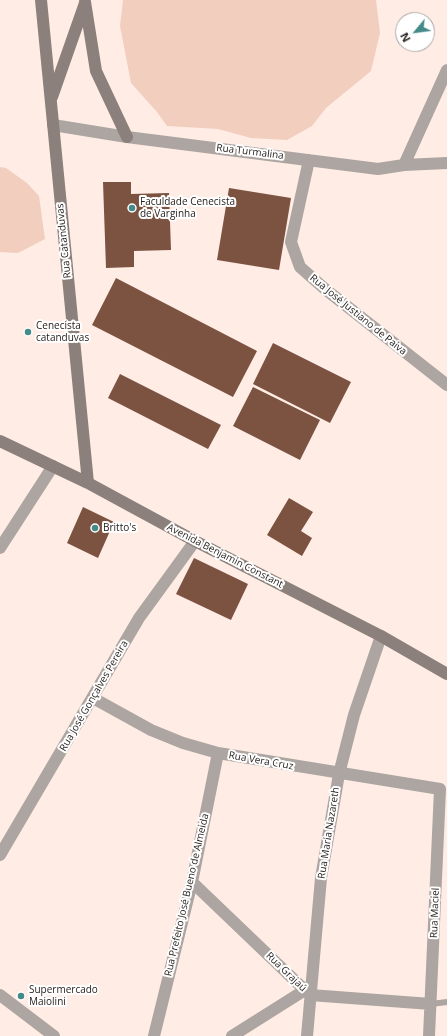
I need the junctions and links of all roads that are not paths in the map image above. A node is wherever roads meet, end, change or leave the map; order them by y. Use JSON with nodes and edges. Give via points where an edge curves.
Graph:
{"nodes":[{"id":1,"x":41,"y":0,"type":"edge"},
{"id":2,"x":86,"y":1,"type":"edge"},
{"id":3,"x":447,"y":70,"type":"edge"},
{"id":4,"x":51,"y":100,"type":"junction"},
{"id":5,"x":53,"y":125,"type":"junction"},
{"id":6,"x":127,"y":136,"type":"junction"},
{"id":7,"x":309,"y":160,"type":"junction"},
{"id":8,"x":447,"y":163,"type":"edge"},
{"id":9,"x":404,"y":165,"type":"junction"},
{"id":10,"x":447,"y":385,"type":"edge"},
{"id":11,"x":0,"y":441,"type":"edge"},
{"id":12,"x":53,"y":466,"type":"junction"},
{"id":13,"x":88,"y":483,"type":"junction"},
{"id":14,"x":195,"y":541,"type":"junction"},
{"id":15,"x":0,"y":548,"type":"edge"},
{"id":16,"x":381,"y":636,"type":"junction"},
{"id":17,"x":447,"y":674,"type":"edge"},
{"id":18,"x":93,"y":698,"type":"junction"},
{"id":19,"x":218,"y":753,"type":"junction"},
{"id":20,"x":338,"y":774,"type":"junction"},
{"id":21,"x":440,"y":789,"type":"joint"},
{"id":22,"x":0,"y":856,"type":"edge"},
{"id":23,"x":192,"y":882,"type":"junction"},
{"id":24,"x":308,"y":992,"type":"junction"},
{"id":25,"x":0,"y":994,"type":"edge"},
{"id":26,"x":447,"y":1002,"type":"edge"},
{"id":27,"x":431,"y":1004,"type":"junction"},
{"id":28,"x":54,"y":1036,"type":"edge"},
{"id":29,"x":154,"y":1036,"type":"edge"},
{"id":30,"x":232,"y":1036,"type":"edge"},
{"id":31,"x":307,"y":1036,"type":"edge"},
{"id":32,"x":429,"y":1036,"type":"edge"}],
"edges":[{"from":1,"to":4,"type":"main road","name":"Rua Catanduvas"},
{"from":2,"to":4,"type":"main road"},
{"from":2,"to":6,"type":"main road","via":[[96,71]]},
{"from":3,"to":9,"type":"street"},
{"from":4,"to":5,"type":"main road","name":"Rua Catanduvas"},
{"from":5,"to":6,"type":"street","name":"Rua Turmalina"},
{"from":5,"to":13,"type":"main road","name":"Rua Catanduvas"},
{"from":6,"to":7,"type":"street","name":"Rua Turmalina"},
{"from":7,"to":9,"type":"street","name":"Rua Turmalina","via":[[378,169]]},
{"from":7,"to":10,"type":"street","name":"Rua José Justiano de Paiva","via":[[291,242],[300,267]]},
{"from":8,"to":9,"type":"street","name":"Rua Turmalina"},
{"from":11,"to":12,"type":"main road","name":"Avenida Benjamin Constant"},
{"from":12,"to":13,"type":"main road","name":"Avenida Benjamin Constant"},
{"from":12,"to":15,"type":"street"},
{"from":13,"to":14,"type":"main road","name":"Avenida Benjamin Constant"},
{"from":14,"to":16,"type":"main road","name":"Avenida Benjamin Constant"},
{"from":14,"to":18,"type":"street","name":"Rua José Gonçalves Pereira","via":[[140,618]]},
{"from":16,"to":17,"type":"main road","name":"Avenida Benjamin Constant"},
{"from":16,"to":20,"type":"street","name":"Rua Maria Nazareth","via":[[354,715]]},
{"from":18,"to":19,"type":"street","name":"Rua Vera Cruz","via":[[151,730]]},
{"from":18,"to":22,"type":"street","name":"Rua José Gonçalves Pereira"},
{"from":19,"to":20,"type":"street","name":"Rua Vera Cruz"},
{"from":19,"to":23,"type":"street","name":"Rua Prefeito José Bueno de Almeida"},
{"from":20,"to":21,"type":"street","name":"Rua Vera Cruz"},
{"from":20,"to":24,"type":"street","name":"Rua Maria Nazareth","via":[[321,878]]},
{"from":21,"to":27,"type":"street","name":"Rua Maciel"},
{"from":23,"to":24,"type":"street","name":"Rua Grajaú"},
{"from":23,"to":29,"type":"street","name":"Rua Prefeito José Bueno de Almeida"},
{"from":24,"to":27,"type":"street","name":"Rua Grajaú"},
{"from":24,"to":30,"type":"street"},
{"from":24,"to":31,"type":"street","name":"Rua Maria Nazareth"},
{"from":25,"to":28,"type":"street"},
{"from":26,"to":27,"type":"lane"},
{"from":27,"to":32,"type":"street","name":"Rua Maciel"}]}
